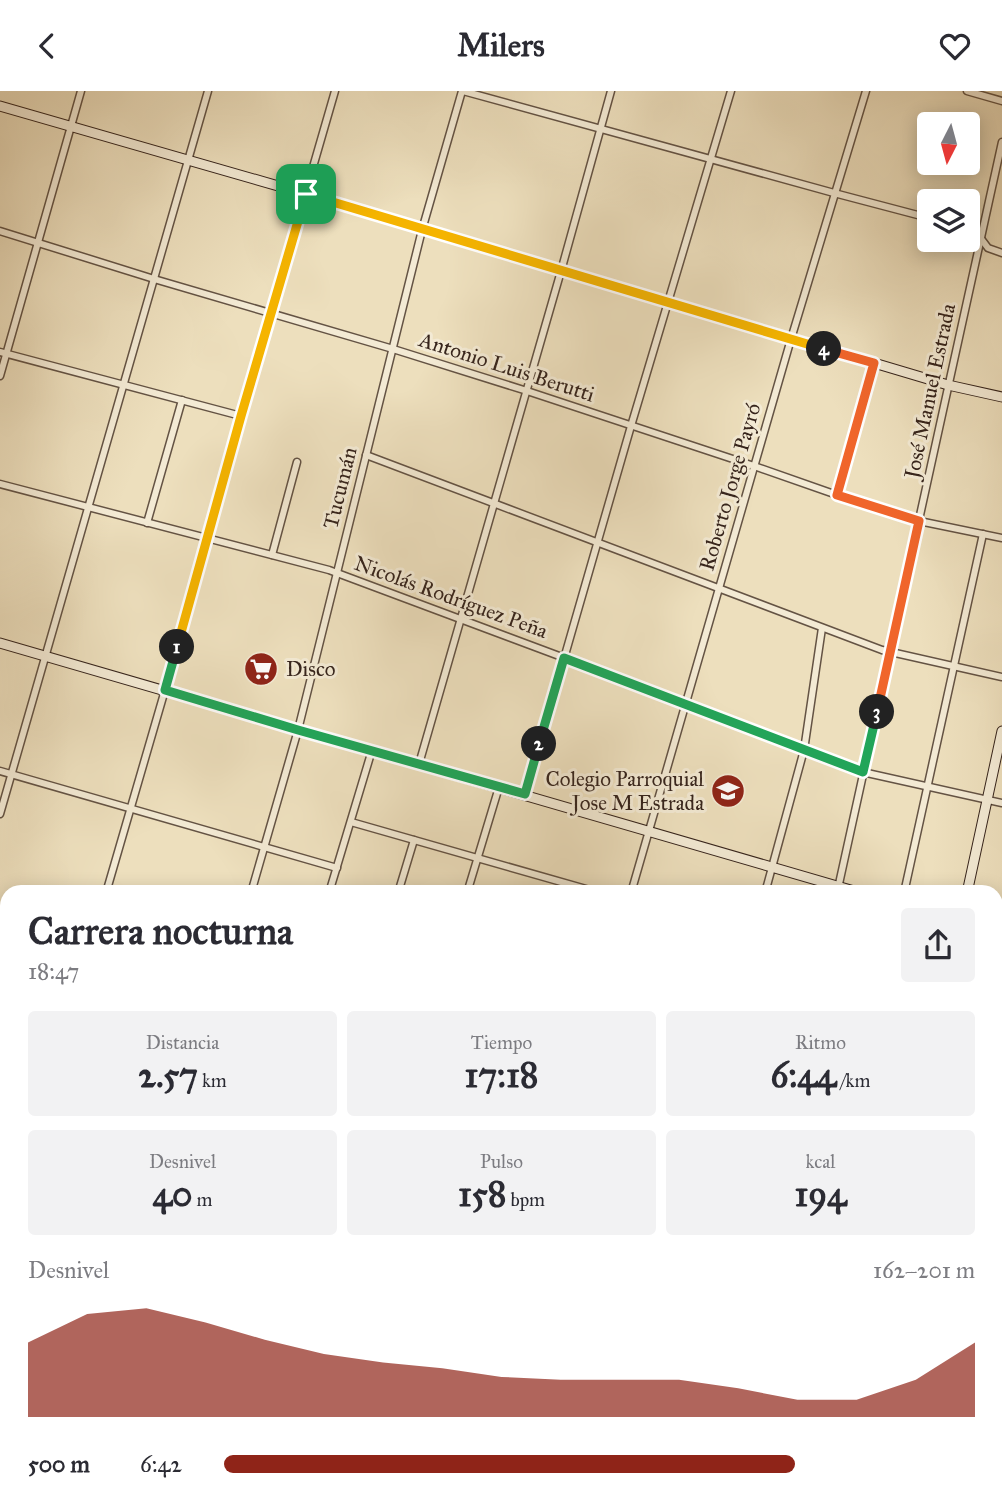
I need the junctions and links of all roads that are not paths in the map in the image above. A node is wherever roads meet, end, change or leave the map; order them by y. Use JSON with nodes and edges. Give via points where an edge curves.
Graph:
{"nodes":[{"id":1,"x":81,"y":91,"type":"edge"},
{"id":2,"x":208,"y":91,"type":"edge"},
{"id":3,"x":335,"y":91,"type":"edge"},
{"id":4,"x":462,"y":91,"type":"edge"},
{"id":5,"x":611,"y":91,"type":"edge"},
{"id":6,"x":731,"y":91,"type":"edge"},
{"id":7,"x":866,"y":91,"type":"edge"},
{"id":8,"x":967,"y":91,"type":"edge"},
{"id":9,"x":1002,"y":101,"type":"edge"},
{"id":10,"x":0,"y":106,"type":"edge"},
{"id":11,"x":71,"y":126,"type":"junction"},
{"id":12,"x":600,"y":129,"type":"junction"},
{"id":13,"x":1002,"y":142,"type":"edge"},
{"id":14,"x":711,"y":159,"type":"junction"},
{"id":15,"x":189,"y":160,"type":"junction"},
{"id":16,"x":998,"y":179,"type":"edge"},
{"id":17,"x":834,"y":193,"type":"junction"},
{"id":18,"x":306,"y":194,"type":"junction"},
{"id":19,"x":917,"y":215,"type":"edge"},
{"id":20,"x":422,"y":230,"type":"junction"},
{"id":21,"x":0,"y":231,"type":"edge"},
{"id":22,"x":981,"y":238,"type":"junction"},
{"id":23,"x":38,"y":242,"type":"junction"},
{"id":24,"x":1002,"y":253,"type":"edge"},
{"id":25,"x":561,"y":271,"type":"junction"},
{"id":26,"x":154,"y":279,"type":"junction"},
{"id":27,"x":668,"y":302,"type":"junction"},
{"id":28,"x":272,"y":314,"type":"junction"},
{"id":29,"x":791,"y":339,"type":"junction"},
{"id":30,"x":393,"y":349,"type":"junction"},
{"id":31,"x":3,"y":352,"type":"edge"},
{"id":32,"x":874,"y":363,"type":"junction"},
{"id":33,"x":0,"y":376,"type":"edge"},
{"id":34,"x":123,"y":384,"type":"junction"},
{"id":35,"x":948,"y":385,"type":"junction"},
{"id":36,"x":527,"y":391,"type":"junction"},
{"id":37,"x":1002,"y":397,"type":"edge"},
{"id":38,"x":183,"y":400,"type":"junction"},
{"id":39,"x":241,"y":416,"type":"junction"},
{"id":40,"x":631,"y":426,"type":"junction"},
{"id":41,"x":366,"y":455,"type":"junction"},
{"id":42,"x":298,"y":462,"type":"dead end"},
{"id":43,"x":754,"y":465,"type":"junction"},
{"id":44,"x":0,"y":484,"type":"edge"},
{"id":45,"x":837,"y":495,"type":"junction"},
{"id":46,"x":494,"y":503,"type":"junction"},
{"id":47,"x":88,"y":506,"type":"junction"},
{"id":48,"x":919,"y":521,"type":"junction"},
{"id":49,"x":147,"y":523,"type":"junction"},
{"id":50,"x":983,"y":534,"type":"junction"},
{"id":51,"x":208,"y":538,"type":"junction"},
{"id":52,"x":1002,"y":538,"type":"edge"},
{"id":53,"x":598,"y":542,"type":"junction"},
{"id":54,"x":272,"y":555,"type":"junction"},
{"id":55,"x":337,"y":573,"type":"junction"},
{"id":56,"x":720,"y":588,"type":"junction"},
{"id":57,"x":460,"y":619,"type":"junction"},
{"id":58,"x":822,"y":628,"type":"junction"},
{"id":59,"x":0,"y":643,"type":"edge"},
{"id":60,"x":890,"y":653,"type":"junction"},
{"id":61,"x":45,"y":656,"type":"junction"},
{"id":62,"x":564,"y":658,"type":"junction"},
{"id":63,"x":954,"y":667,"type":"junction"},
{"id":64,"x":1002,"y":677,"type":"edge"},
{"id":65,"x":165,"y":690,"type":"junction"},
{"id":66,"x":685,"y":703,"type":"junction"},
{"id":67,"x":298,"y":730,"type":"junction"},
{"id":68,"x":1002,"y":731,"type":"edge"},
{"id":69,"x":372,"y":750,"type":"junction"},
{"id":70,"x":804,"y":750,"type":"junction"},
{"id":71,"x":419,"y":764,"type":"junction"},
{"id":72,"x":0,"y":771,"type":"edge"},
{"id":73,"x":863,"y":772,"type":"junction"},
{"id":74,"x":11,"y":775,"type":"junction"},
{"id":75,"x":499,"y":787,"type":"junction"},
{"id":76,"x":927,"y":787,"type":"junction"},
{"id":77,"x":525,"y":794,"type":"junction"},
{"id":78,"x":987,"y":800,"type":"junction"},
{"id":79,"x":1002,"y":803,"type":"edge"},
{"id":80,"x":130,"y":809,"type":"junction"},
{"id":81,"x":0,"y":814,"type":"edge"},
{"id":82,"x":351,"y":822,"type":"junction"},
{"id":83,"x":649,"y":830,"type":"junction"},
{"id":84,"x":414,"y":840,"type":"junction"},
{"id":85,"x":265,"y":848,"type":"junction"},
{"id":86,"x":478,"y":858,"type":"junction"},
{"id":87,"x":773,"y":866,"type":"junction"},
{"id":88,"x":337,"y":868,"type":"junction"},
{"id":89,"x":108,"y":885,"type":"edge"},
{"id":90,"x":253,"y":885,"type":"edge"},
{"id":91,"x":332,"y":885,"type":"edge"},
{"id":92,"x":400,"y":885,"type":"edge"},
{"id":93,"x":470,"y":885,"type":"edge"},
{"id":94,"x":572,"y":885,"type":"edge"},
{"id":95,"x":633,"y":885,"type":"edge"},
{"id":96,"x":767,"y":885,"type":"edge"},
{"id":97,"x":827,"y":885,"type":"edge"},
{"id":98,"x":839,"y":885,"type":"edge"},
{"id":99,"x":906,"y":885,"type":"edge"},
{"id":100,"x":969,"y":885,"type":"edge"}],
"edges":[{"from":1,"to":11,"type":"street"},
{"from":2,"to":15,"type":"street"},
{"from":3,"to":18,"type":"street"},
{"from":4,"to":12,"type":"street"},
{"from":4,"to":20,"type":"street","name":"Tucumán"},
{"from":5,"to":12,"type":"street"},
{"from":6,"to":14,"type":"street"},
{"from":7,"to":17,"type":"street","name":"Roberto Jorge Payró"},
{"from":8,"to":9,"type":"street"},
{"from":10,"to":11,"type":"street"},
{"from":11,"to":15,"type":"street"},
{"from":11,"to":23,"type":"street"},
{"from":12,"to":14,"type":"street"},
{"from":12,"to":25,"type":"street"},
{"from":13,"to":16,"type":"street","name":"José Manuel Estrada"},
{"from":14,"to":17,"type":"street"},
{"from":14,"to":27,"type":"street"},
{"from":15,"to":18,"type":"street"},
{"from":15,"to":26,"type":"street"},
{"from":16,"to":22,"type":"street","name":"José Manuel Estrada"},
{"from":17,"to":19,"type":"street"},
{"from":17,"to":29,"type":"street","name":"Roberto Jorge Payró"},
{"from":18,"to":20,"type":"street"},
{"from":18,"to":28,"type":"street"},
{"from":20,"to":25,"type":"street"},
{"from":20,"to":30,"type":"street","name":"Tucumán"},
{"from":21,"to":23,"type":"street","name":"Antonio Luis Berutti"},
{"from":22,"to":24,"type":"street","via":[[988,248]]},
{"from":22,"to":35,"type":"street","name":"José Manuel Estrada"},
{"from":23,"to":26,"type":"street","name":"Antonio Luis Berutti"},
{"from":23,"to":31,"type":"street"},
{"from":25,"to":27,"type":"street"},
{"from":25,"to":36,"type":"street"},
{"from":26,"to":28,"type":"street","name":"Antonio Luis Berutti"},
{"from":26,"to":34,"type":"street"},
{"from":27,"to":29,"type":"street"},
{"from":27,"to":40,"type":"street"},
{"from":28,"to":30,"type":"street","name":"Antonio Luis Berutti"},
{"from":28,"to":39,"type":"street"},
{"from":29,"to":32,"type":"street"},
{"from":29,"to":43,"type":"street","name":"Roberto Jorge Payró"},
{"from":30,"to":36,"type":"street","name":"Antonio Luis Berutti"},
{"from":30,"to":41,"type":"street","name":"Tucumán"},
{"from":31,"to":33,"type":"street"},
{"from":31,"to":34,"type":"street"},
{"from":32,"to":35,"type":"street"},
{"from":32,"to":45,"type":"street"},
{"from":34,"to":38,"type":"street"},
{"from":34,"to":47,"type":"street"},
{"from":35,"to":37,"type":"street"},
{"from":35,"to":48,"type":"street","name":"José Manuel Estrada"},
{"from":36,"to":40,"type":"street","name":"Antonio Luis Berutti"},
{"from":36,"to":46,"type":"street"},
{"from":38,"to":39,"type":"street"},
{"from":38,"to":49,"type":"street"},
{"from":39,"to":51,"type":"street"},
{"from":40,"to":43,"type":"street","name":"Antonio Luis Berutti"},
{"from":40,"to":53,"type":"street"},
{"from":41,"to":46,"type":"street"},
{"from":41,"to":55,"type":"street","name":"Tucumán"},
{"from":42,"to":54,"type":"street"},
{"from":43,"to":45,"type":"street","name":"Antonio Luis Berutti"},
{"from":43,"to":56,"type":"street","name":"Roberto Jorge Payró"},
{"from":44,"to":47,"type":"street","name":"Nicolás Rodríguez Peña"},
{"from":45,"to":48,"type":"street","name":"Antonio Luis Berutti"},
{"from":46,"to":53,"type":"street"},
{"from":46,"to":57,"type":"street"},
{"from":47,"to":49,"type":"street","name":"Nicolás Rodríguez Peña"},
{"from":47,"to":61,"type":"street"},
{"from":48,"to":50,"type":"street","name":"Antonio Luis Berutti"},
{"from":48,"to":60,"type":"street","name":"José Manuel Estrada"},
{"from":49,"to":51,"type":"street","name":"Nicolás Rodríguez Peña"},
{"from":50,"to":52,"type":"street","name":"Antonio Luis Berutti"},
{"from":50,"to":63,"type":"street"},
{"from":51,"to":54,"type":"street","name":"Nicolás Rodríguez Peña"},
{"from":51,"to":65,"type":"street"},
{"from":53,"to":56,"type":"street"},
{"from":53,"to":62,"type":"street"},
{"from":54,"to":55,"type":"street","name":"Nicolás Rodríguez Peña"},
{"from":55,"to":57,"type":"street","name":"Nicolás Rodríguez Peña"},
{"from":55,"to":67,"type":"street","name":"Tucumán"},
{"from":56,"to":58,"type":"street"},
{"from":56,"to":66,"type":"street","name":"Roberto Jorge Payró"},
{"from":57,"to":62,"type":"street","name":"Nicolás Rodríguez Peña"},
{"from":57,"to":71,"type":"street"},
{"from":58,"to":60,"type":"street"},
{"from":58,"to":70,"type":"street"},
{"from":59,"to":61,"type":"street"},
{"from":60,"to":63,"type":"street"},
{"from":60,"to":73,"type":"street","name":"José Manuel Estrada"},
{"from":61,"to":65,"type":"street"},
{"from":61,"to":74,"type":"street"},
{"from":62,"to":66,"type":"street","name":"Nicolás Rodríguez Peña"},
{"from":62,"to":77,"type":"street"},
{"from":63,"to":64,"type":"street"},
{"from":63,"to":76,"type":"street"},
{"from":65,"to":67,"type":"street"},
{"from":65,"to":80,"type":"street"},
{"from":66,"to":70,"type":"street","name":"Nicolás Rodríguez Peña"},
{"from":66,"to":83,"type":"street","name":"Roberto Jorge Payró"},
{"from":67,"to":69,"type":"street"},
{"from":67,"to":85,"type":"street","name":"Tucumán"},
{"from":68,"to":78,"type":"street"},
{"from":69,"to":71,"type":"street"},
{"from":69,"to":82,"type":"street"},
{"from":70,"to":73,"type":"street","name":"Nicolás Rodríguez Peña"},
{"from":70,"to":87,"type":"street"},
{"from":71,"to":75,"type":"street"},
{"from":72,"to":74,"type":"street"},
{"from":73,"to":76,"type":"street","name":"Nicolás Rodríguez Peña"},
{"from":73,"to":98,"type":"street","name":"José Manuel Estrada"},
{"from":74,"to":80,"type":"street"},
{"from":74,"to":81,"type":"street"},
{"from":75,"to":77,"type":"street"},
{"from":75,"to":86,"type":"street"},
{"from":76,"to":78,"type":"street","name":"Nicolás Rodríguez Peña"},
{"from":76,"to":99,"type":"street"},
{"from":77,"to":83,"type":"street"},
{"from":78,"to":79,"type":"street","name":"Nicolás Rodríguez Peña"},
{"from":78,"to":100,"type":"street"},
{"from":80,"to":85,"type":"street"},
{"from":80,"to":89,"type":"street"},
{"from":82,"to":84,"type":"street"},
{"from":82,"to":88,"type":"street"},
{"from":83,"to":87,"type":"street"},
{"from":83,"to":95,"type":"street","name":"Roberto Jorge Payró"},
{"from":84,"to":86,"type":"street"},
{"from":84,"to":92,"type":"street"},
{"from":85,"to":88,"type":"street"},
{"from":85,"to":90,"type":"street","name":"Tucumán"},
{"from":86,"to":93,"type":"street"},
{"from":86,"to":94,"type":"street"},
{"from":87,"to":96,"type":"street"},
{"from":87,"to":97,"type":"street"},
{"from":88,"to":91,"type":"street"}]}
